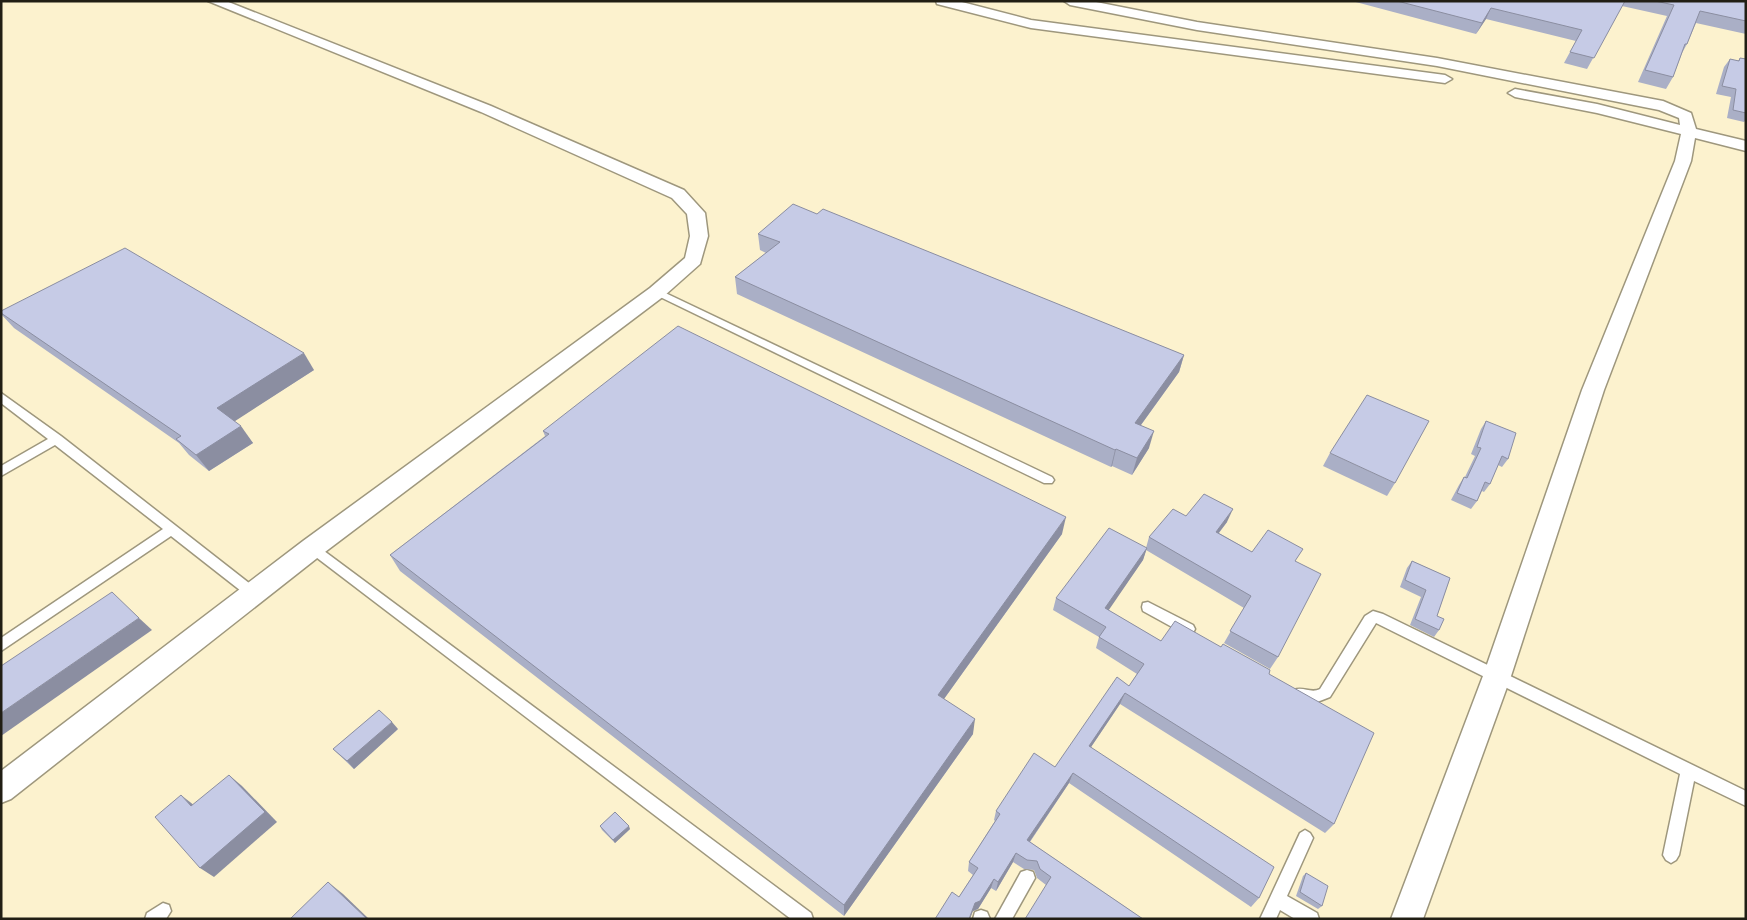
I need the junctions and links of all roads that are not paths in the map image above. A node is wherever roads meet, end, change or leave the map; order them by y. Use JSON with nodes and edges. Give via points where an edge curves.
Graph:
{"nodes":[{"id":1,"x":214,"y":1,"type":"edge"},
{"id":2,"x":942,"y":1,"type":"edge"},
{"id":3,"x":1070,"y":1,"type":"edge"},
{"id":4,"x":1461,"y":82,"type":"dead end"},
{"id":5,"x":1500,"y":90,"type":"dead end"},
{"id":6,"x":1689,"y":131,"type":"junction"},
{"id":7,"x":1746,"y":146,"type":"edge"},
{"id":8,"x":657,"y":292,"type":"junction"},
{"id":9,"x":1,"y":397,"type":"edge"},
{"id":10,"x":57,"y":439,"type":"junction"},
{"id":11,"x":1,"y":472,"type":"edge"},
{"id":12,"x":1048,"y":480,"type":"dead end"},
{"id":13,"x":171,"y":530,"type":"junction"},
{"id":14,"x":312,"y":548,"type":"junction"},
{"id":15,"x":254,"y":594,"type":"junction"},
{"id":16,"x":1148,"y":607,"type":"dead end"},
{"id":17,"x":1198,"y":636,"type":"edge"},
{"id":18,"x":1,"y":645,"type":"edge"},
{"id":19,"x":1497,"y":676,"type":"junction"},
{"id":20,"x":1290,"y":689,"type":"edge"},
{"id":21,"x":1688,"y":772,"type":"junction"},
{"id":22,"x":1,"y":789,"type":"edge"},
{"id":23,"x":1746,"y":799,"type":"edge"},
{"id":24,"x":1305,"y":838,"type":"dead end"},
{"id":25,"x":1671,"y":855,"type":"dead end"},
{"id":26,"x":1027,"y":878,"type":"dead end"},
{"id":27,"x":1277,"y":899,"type":"junction"},
{"id":28,"x":805,"y":919,"type":"edge"},
{"id":29,"x":1003,"y":919,"type":"edge"},
{"id":30,"x":1268,"y":919,"type":"edge"},
{"id":31,"x":1311,"y":919,"type":"edge"},
{"id":32,"x":1407,"y":919,"type":"edge"}],
"edges":[{"from":1,"to":8,"type":"street","via":[[486,109],[678,194],[696,213],[699,236],[694,260]]},
{"from":2,"to":4,"type":"street","via":[[1040,25]]},
{"from":3,"to":6,"type":"street","via":[[1198,26],[1437,62],[1663,106],[1686,116]]},
{"from":5,"to":6,"type":"street"},
{"from":6,"to":7,"type":"street"},
{"from":6,"to":19,"type":"street","via":[[1683,161],[1593,390]]},
{"from":8,"to":12,"type":"lane"},
{"from":8,"to":14,"type":"street"},
{"from":9,"to":10,"type":"lane"},
{"from":10,"to":11,"type":"lane"},
{"from":10,"to":13,"type":"lane"},
{"from":13,"to":15,"type":"lane"},
{"from":13,"to":18,"type":"lane"},
{"from":14,"to":15,"type":"street"},
{"from":14,"to":28,"type":"lane"},
{"from":15,"to":22,"type":"street"},
{"from":16,"to":17,"type":"lane"},
{"from":19,"to":20,"type":"lane","via":[[1373,617],[1325,693],[1318,698],[1307,698]]},
{"from":19,"to":21,"type":"lane"},
{"from":19,"to":32,"type":"street"},
{"from":21,"to":23,"type":"lane"},
{"from":21,"to":25,"type":"lane"},
{"from":24,"to":27,"type":"lane"},
{"from":26,"to":29,"type":"lane"},
{"from":27,"to":30,"type":"lane"},
{"from":27,"to":31,"type":"lane"}]}
